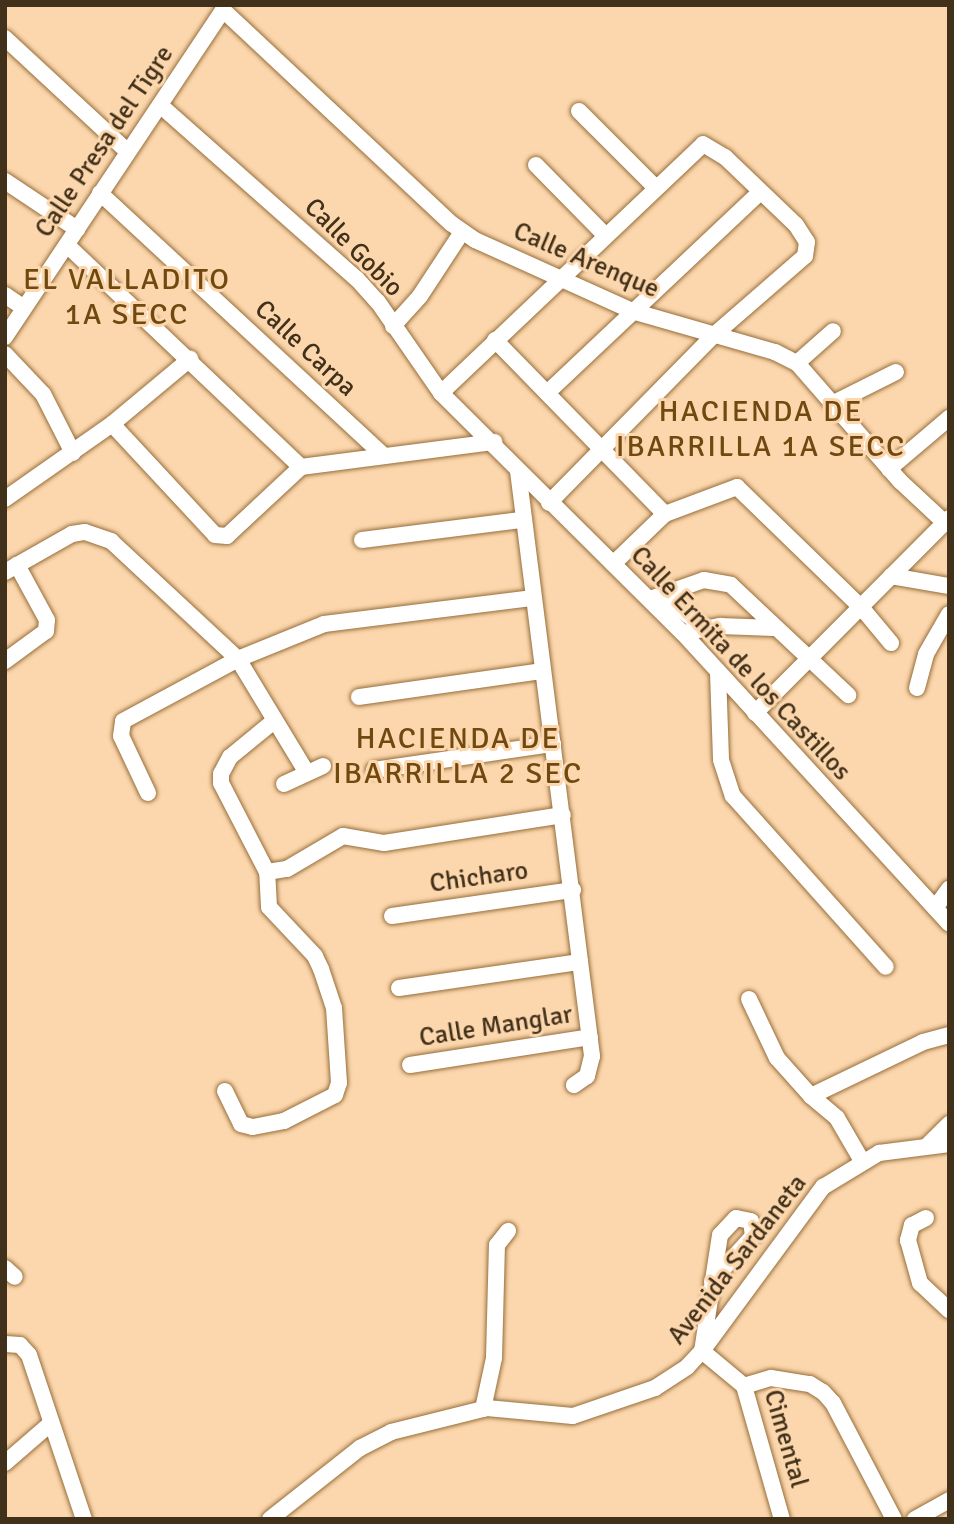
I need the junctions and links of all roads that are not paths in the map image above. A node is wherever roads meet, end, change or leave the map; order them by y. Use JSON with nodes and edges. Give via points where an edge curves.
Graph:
{"nodes":[{"id":1,"x":223,"y":8,"type":"edge"},
{"id":2,"x":5,"y":38,"type":"edge"},
{"id":3,"x":160,"y":104,"type":"junction"},
{"id":4,"x":579,"y":111,"type":"dead end"},
{"id":5,"x":127,"y":151,"type":"junction"},
{"id":6,"x":536,"y":165,"type":"dead end"},
{"id":7,"x":5,"y":180,"type":"edge"},
{"id":8,"x":654,"y":187,"type":"junction"},
{"id":9,"x":100,"y":193,"type":"junction"},
{"id":10,"x":759,"y":193,"type":"junction"},
{"id":11,"x":77,"y":229,"type":"junction"},
{"id":12,"x":462,"y":232,"type":"junction"},
{"id":13,"x":605,"y":235,"type":"junction"},
{"id":14,"x":67,"y":245,"type":"junction"},
{"id":15,"x":558,"y":278,"type":"junction"},
{"id":16,"x":5,"y":295,"type":"edge"},
{"id":17,"x":23,"y":307,"type":"junction"},
{"id":18,"x":632,"y":311,"type":"junction"},
{"id":19,"x":393,"y":326,"type":"junction"},
{"id":20,"x":834,"y":331,"type":"dead end"},
{"id":21,"x":5,"y":337,"type":"edge"},
{"id":22,"x":713,"y":337,"type":"junction"},
{"id":23,"x":495,"y":340,"type":"junction"},
{"id":24,"x":5,"y":354,"type":"edge"},
{"id":25,"x":190,"y":359,"type":"junction"},
{"id":26,"x":797,"y":363,"type":"junction"},
{"id":27,"x":895,"y":372,"type":"dead end"},
{"id":28,"x":441,"y":393,"type":"junction"},
{"id":29,"x":547,"y":393,"type":"junction"},
{"id":30,"x":836,"y":402,"type":"junction"},
{"id":31,"x":949,"y":418,"type":"edge"},
{"id":32,"x":111,"y":424,"type":"junction"},
{"id":33,"x":494,"y":442,"type":"junction"},
{"id":34,"x":605,"y":450,"type":"junction"},
{"id":35,"x":73,"y":453,"type":"junction"},
{"id":36,"x":384,"y":456,"type":"junction"},
{"id":37,"x":301,"y":467,"type":"junction"},
{"id":38,"x":889,"y":469,"type":"junction"},
{"id":39,"x":518,"y":471,"type":"junction"},
{"id":40,"x":5,"y":499,"type":"edge"},
{"id":41,"x":550,"y":503,"type":"junction"},
{"id":42,"x":665,"y":514,"type":"junction"},
{"id":43,"x":521,"y":520,"type":"junction"},
{"id":44,"x":946,"y":520,"type":"edge"},
{"id":45,"x":362,"y":540,"type":"dead end"},
{"id":46,"x":612,"y":564,"type":"junction"},
{"id":47,"x":11,"y":568,"type":"edge"},
{"id":48,"x":891,"y":576,"type":"junction"},
{"id":49,"x":949,"y":586,"type":"edge"},
{"id":50,"x":656,"y":597,"type":"junction"},
{"id":51,"x":533,"y":598,"type":"junction"},
{"id":52,"x":861,"y":607,"type":"junction"},
{"id":53,"x":949,"y":614,"type":"edge"},
{"id":54,"x":703,"y":627,"type":"junction"},
{"id":55,"x":774,"y":628,"type":"junction"},
{"id":56,"x":683,"y":633,"type":"junction"},
{"id":57,"x":891,"y":643,"type":"dead end"},
{"id":58,"x":808,"y":658,"type":"junction"},
{"id":59,"x":238,"y":659,"type":"junction"},
{"id":60,"x":5,"y":661,"type":"edge"},
{"id":61,"x":542,"y":671,"type":"junction"},
{"id":62,"x":718,"y":673,"type":"junction"},
{"id":63,"x":917,"y":688,"type":"dead end"},
{"id":64,"x":848,"y":695,"type":"dead end"},
{"id":65,"x":359,"y":697,"type":"dead end"},
{"id":66,"x":755,"y":713,"type":"junction"},
{"id":67,"x":274,"y":721,"type":"junction"},
{"id":68,"x":553,"y":744,"type":"junction"},
{"id":69,"x":323,"y":766,"type":"dead end"},
{"id":70,"x":374,"y":770,"type":"dead end"},
{"id":71,"x":307,"y":773,"type":"junction"},
{"id":72,"x":284,"y":785,"type":"dead end"},
{"id":73,"x":149,"y":793,"type":"dead end"},
{"id":74,"x":563,"y":815,"type":"junction"},
{"id":75,"x":267,"y":872,"type":"junction"},
{"id":76,"x":949,"y":889,"type":"edge"},
{"id":77,"x":573,"y":890,"type":"junction"},
{"id":78,"x":935,"y":908,"type":"junction"},
{"id":79,"x":392,"y":916,"type":"dead end"},
{"id":80,"x":949,"y":923,"type":"edge"},
{"id":81,"x":580,"y":962,"type":"junction"},
{"id":82,"x":886,"y":967,"type":"dead end"},
{"id":83,"x":399,"y":988,"type":"dead end"},
{"id":84,"x":749,"y":999,"type":"dead end"},
{"id":85,"x":949,"y":1035,"type":"edge"},
{"id":86,"x":590,"y":1037,"type":"junction"},
{"id":87,"x":410,"y":1065,"type":"dead end"},
{"id":88,"x":574,"y":1085,"type":"dead end"},
{"id":89,"x":225,"y":1091,"type":"dead end"},
{"id":90,"x":811,"y":1096,"type":"junction"},
{"id":91,"x":949,"y":1124,"type":"edge"},
{"id":92,"x":949,"y":1144,"type":"edge"},
{"id":93,"x":927,"y":1146,"type":"junction"},
{"id":94,"x":862,"y":1161,"type":"junction"},
{"id":95,"x":926,"y":1217,"type":"dead end"},
{"id":96,"x":508,"y":1231,"type":"dead end"},
{"id":97,"x":712,"y":1281,"type":"dead end"},
{"id":98,"x":949,"y":1310,"type":"edge"},
{"id":99,"x":5,"y":1345,"type":"edge"},
{"id":100,"x":702,"y":1351,"type":"junction"},
{"id":101,"x":739,"y":1381,"type":"junction"},
{"id":102,"x":483,"y":1409,"type":"junction"},
{"id":103,"x":50,"y":1424,"type":"junction"},
{"id":104,"x":5,"y":1463,"type":"edge"},
{"id":105,"x":949,"y":1500,"type":"edge"},
{"id":106,"x":80,"y":1516,"type":"edge"},
{"id":107,"x":270,"y":1519,"type":"edge"},
{"id":108,"x":782,"y":1519,"type":"edge"},
{"id":109,"x":894,"y":1519,"type":"edge"},
{"id":110,"x":915,"y":1519,"type":"edge"}],
"edges":[{"from":1,"to":3,"type":"street","name":"Calle Presa del Tigre"},
{"from":1,"to":12,"type":"street","name":"Calle Arenque"},
{"from":2,"to":5,"type":"street"},
{"from":3,"to":5,"type":"street","name":"Calle Presa del Tigre"},
{"from":3,"to":19,"type":"street","name":"Calle Gobio","via":[[326,250],[378,302]]},
{"from":4,"to":8,"type":"street"},
{"from":5,"to":9,"type":"street","name":"Calle Presa del Tigre"},
{"from":6,"to":13,"type":"street"},
{"from":7,"to":11,"type":"street"},
{"from":8,"to":10,"type":"street","via":[[701,145],[709,144]]},
{"from":8,"to":13,"type":"street"},
{"from":9,"to":11,"type":"street","name":"Calle Presa del Tigre"},
{"from":9,"to":36,"type":"street","name":"Calle Carpa"},
{"from":10,"to":18,"type":"street"},
{"from":10,"to":22,"type":"street","via":[[796,225],[807,242],[805,256]]},
{"from":11,"to":14,"type":"street","name":"Calle Presa del Tigre"},
{"from":12,"to":15,"type":"street","name":"Calle Arenque"},
{"from":12,"to":19,"type":"street","via":[[420,296]]},
{"from":13,"to":15,"type":"street"},
{"from":14,"to":17,"type":"street","name":"Calle Presa del Tigre"},
{"from":14,"to":25,"type":"street"},
{"from":15,"to":18,"type":"street","name":"Calle Arenque"},
{"from":15,"to":23,"type":"street"},
{"from":16,"to":17,"type":"street"},
{"from":17,"to":21,"type":"street","name":"Calle Presa del Tigre"},
{"from":18,"to":22,"type":"street","name":"Calle Arenque"},
{"from":18,"to":29,"type":"street"},
{"from":19,"to":28,"type":"street","name":"Calle Gobio"},
{"from":20,"to":26,"type":"street"},
{"from":22,"to":26,"type":"street","name":"Calle Arenque","via":[[775,352]]},
{"from":22,"to":34,"type":"street"},
{"from":23,"to":28,"type":"street"},
{"from":23,"to":29,"type":"street"},
{"from":24,"to":35,"type":"street","via":[[43,394]]},
{"from":25,"to":32,"type":"street"},
{"from":25,"to":37,"type":"street"},
{"from":26,"to":30,"type":"street","name":"Calle Arenque"},
{"from":27,"to":30,"type":"street"},
{"from":28,"to":33,"type":"street","name":"Calle Gobio"},
{"from":29,"to":34,"type":"street"},
{"from":30,"to":38,"type":"street","name":"Calle Arenque"},
{"from":31,"to":38,"type":"street"},
{"from":32,"to":35,"type":"street"},
{"from":32,"to":37,"type":"street","via":[[215,535],[227,536]]},
{"from":33,"to":36,"type":"street"},
{"from":33,"to":39,"type":"street","name":"Calle Ermita de los Castillos"},
{"from":34,"to":41,"type":"street"},
{"from":34,"to":42,"type":"street"},
{"from":35,"to":40,"type":"street"},
{"from":36,"to":37,"type":"street"},
{"from":38,"to":44,"type":"street","name":"Calle Arenque"},
{"from":39,"to":41,"type":"street","name":"Calle Ermita de los Castillos"},
{"from":39,"to":43,"type":"street"},
{"from":41,"to":46,"type":"street","name":"Calle Ermita de los Castillos"},
{"from":42,"to":46,"type":"street"},
{"from":42,"to":52,"type":"street","via":[[737,486]]},
{"from":43,"to":45,"type":"street"},
{"from":43,"to":51,"type":"street"},
{"from":44,"to":48,"type":"street"},
{"from":46,"to":50,"type":"street","name":"Calle Ermita de los Castillos"},
{"from":47,"to":59,"type":"street","via":[[72,534],[98,534]]},
{"from":47,"to":60,"type":"street","via":[[47,620],[46,631]]},
{"from":48,"to":49,"type":"street"},
{"from":48,"to":52,"type":"street"},
{"from":50,"to":54,"type":"street"},
{"from":50,"to":55,"type":"street","via":[[704,580],[731,585]]},
{"from":50,"to":56,"type":"street","name":"Calle Ermita de los Castillos"},
{"from":51,"to":59,"type":"street","via":[[316,627]]},
{"from":51,"to":61,"type":"street"},
{"from":52,"to":57,"type":"street"},
{"from":52,"to":58,"type":"street"},
{"from":53,"to":63,"type":"street","via":[[926,654]]},
{"from":54,"to":55,"type":"street"},
{"from":54,"to":56,"type":"street"},
{"from":55,"to":58,"type":"street"},
{"from":56,"to":62,"type":"street","name":"Calle Ermita de los Castillos"},
{"from":58,"to":64,"type":"street"},
{"from":58,"to":66,"type":"street"},
{"from":59,"to":67,"type":"street"},
{"from":59,"to":73,"type":"street","via":[[123,721],[121,736]]},
{"from":61,"to":65,"type":"street"},
{"from":61,"to":68,"type":"street"},
{"from":62,"to":66,"type":"street","name":"Calle Ermita de los Castillos"},
{"from":62,"to":82,"type":"street","via":[[721,760],[733,796]]},
{"from":66,"to":78,"type":"street","name":"Calle Ermita de los Castillos"},
{"from":67,"to":71,"type":"street"},
{"from":67,"to":75,"type":"street","via":[[230,757],[221,774],[221,783]]},
{"from":68,"to":70,"type":"street"},
{"from":68,"to":74,"type":"street"},
{"from":69,"to":71,"type":"street"},
{"from":71,"to":72,"type":"street"},
{"from":74,"to":75,"type":"street","via":[[384,844],[343,836],[287,869]]},
{"from":74,"to":77,"type":"street"},
{"from":75,"to":89,"type":"street","via":[[269,907],[316,956],[321,969],[334,1008],[339,1083],[334,1095],[295,1116],[253,1127],[242,1124]]},
{"from":76,"to":78,"type":"street"},
{"from":77,"to":79,"type":"street","name":"Chicharo"},
{"from":77,"to":81,"type":"street"},
{"from":78,"to":80,"type":"street","name":"Calle Ermita de los Castillos"},
{"from":81,"to":83,"type":"street"},
{"from":81,"to":86,"type":"street"},
{"from":84,"to":90,"type":"street","via":[[777,1058]]},
{"from":85,"to":90,"type":"street","via":[[923,1042]]},
{"from":86,"to":87,"type":"street","name":"Calle Manglar"},
{"from":86,"to":88,"type":"street","via":[[587,1076]]},
{"from":90,"to":94,"type":"street","via":[[838,1118]]},
{"from":91,"to":93,"type":"street"},
{"from":92,"to":93,"type":"street","name":"Avenida Sardaneta"},
{"from":93,"to":94,"type":"street","name":"Avenida Sardaneta","via":[[879,1153]]},
{"from":94,"to":100,"type":"street","name":"Avenida Sardaneta","via":[[823,1187],[804,1209]]},
{"from":95,"to":98,"type":"street","via":[[912,1224],[908,1240],[920,1283]]},
{"from":96,"to":102,"type":"street","via":[[497,1245],[494,1358]]},
{"from":97,"to":100,"type":"street"},
{"from":99,"to":103,"type":"street","via":[[25,1349]]},
{"from":100,"to":101,"type":"street","name":"Cimental"},
{"from":100,"to":102,"type":"street","name":"Avenida Sardaneta","via":[[655,1388],[573,1416],[509,1407]]},
{"from":101,"to":108,"type":"street","name":"Cimental"},
{"from":101,"to":109,"type":"street","via":[[771,1378],[810,1384],[833,1403]]},
{"from":102,"to":107,"type":"street","name":"Avenida Sardaneta","via":[[391,1432],[360,1448]]},
{"from":103,"to":104,"type":"street"},
{"from":103,"to":106,"type":"street"},
{"from":105,"to":110,"type":"street"}]}
